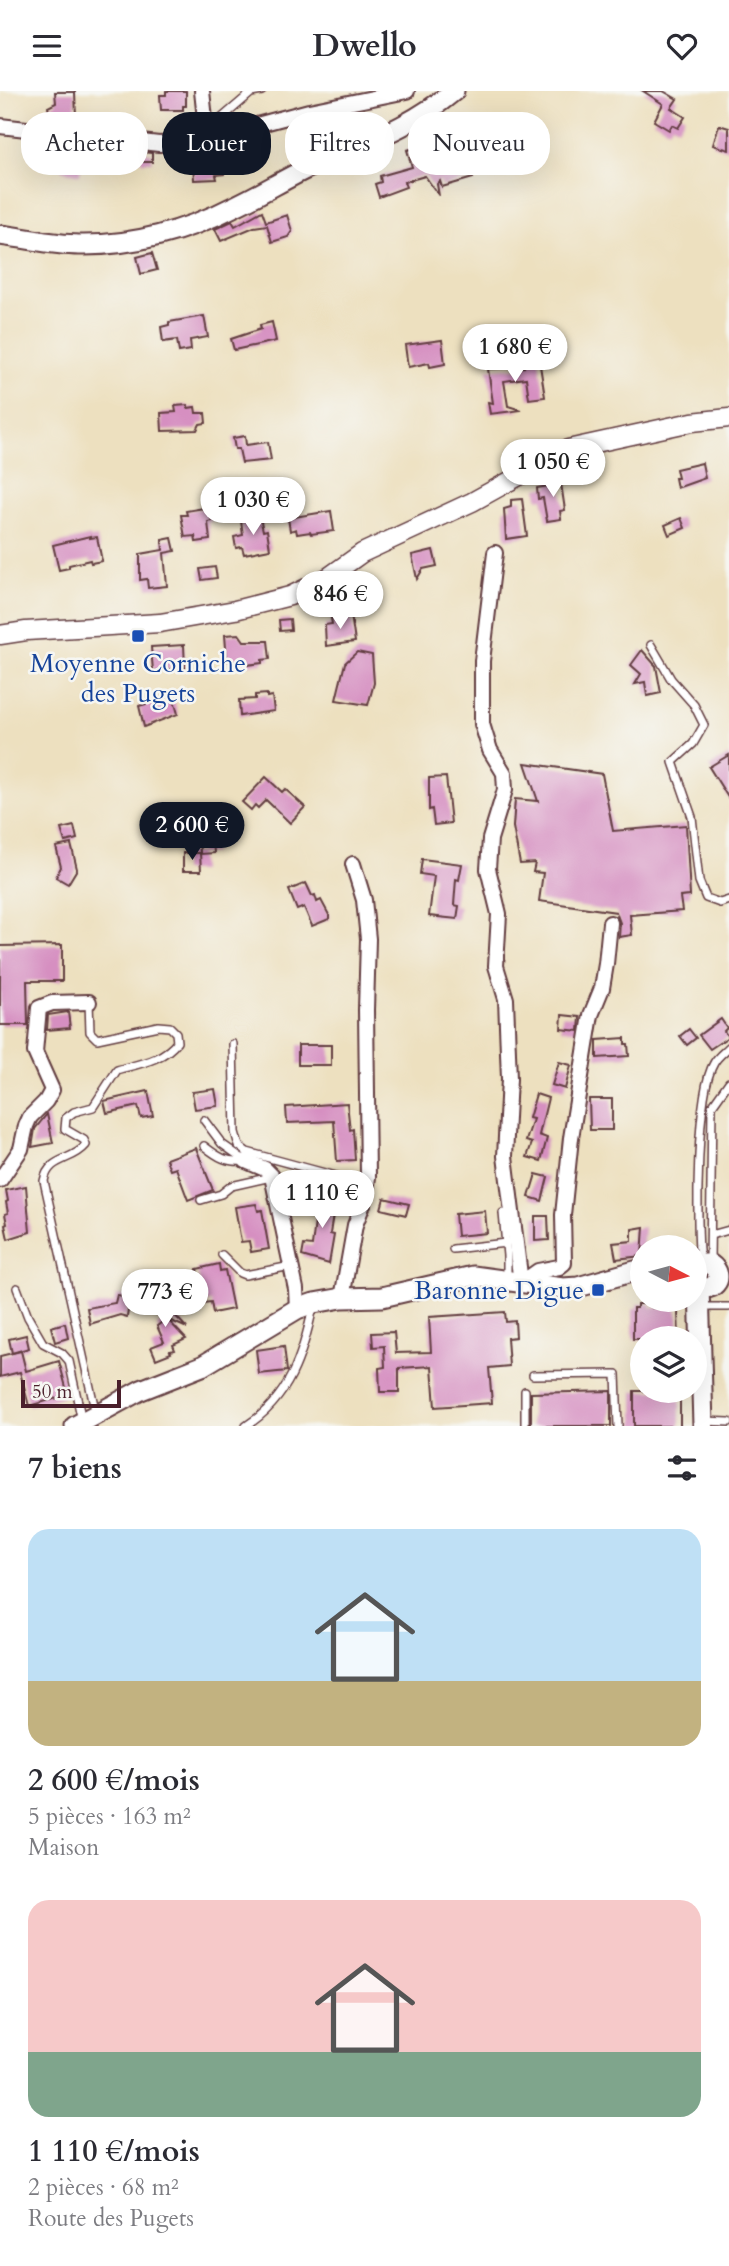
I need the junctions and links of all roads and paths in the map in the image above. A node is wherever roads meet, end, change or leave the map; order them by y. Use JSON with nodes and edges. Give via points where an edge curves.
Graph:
{"nodes":[{"id":1,"x":202,"y":91,"type":"edge"},
{"id":2,"x":262,"y":91,"type":"edge"},
{"id":3,"x":407,"y":91,"type":"edge"},
{"id":4,"x":454,"y":91,"type":"edge"},
{"id":5,"x":251,"y":92,"type":"edge"},
{"id":6,"x":389,"y":93,"type":"edge"},
{"id":7,"x":204,"y":112,"type":"edge"},
{"id":8,"x":229,"y":112,"type":"edge"},
{"id":9,"x":271,"y":121,"type":"edge"},
{"id":10,"x":0,"y":126,"type":"edge"},
{"id":11,"x":162,"y":143,"type":"edge"},
{"id":12,"x":0,"y":235,"type":"edge"},
{"id":13,"x":729,"y":418,"type":"edge"},
{"id":14,"x":495,"y":553,"type":"dead end"},
{"id":15,"x":0,"y":635,"type":"edge"},
{"id":16,"x":651,"y":645,"type":"dead end"},
{"id":17,"x":353,"y":864,"type":"dead end"},
{"id":18,"x":729,"y":900,"type":"edge"},
{"id":19,"x":610,"y":923,"type":"dead end"},
{"id":20,"x":89,"y":1002,"type":"joint"},
{"id":21,"x":233,"y":1044,"type":"dead end"},
{"id":22,"x":729,"y":1047,"type":"edge"},
{"id":23,"x":729,"y":1083,"type":"edge"},
{"id":24,"x":204,"y":1120,"type":"dead end"},
{"id":25,"x":204,"y":1146,"type":"dead end"},
{"id":26,"x":246,"y":1161,"type":"junction"},
{"id":27,"x":272,"y":1176,"type":"junction"},
{"id":28,"x":0,"y":1180,"type":"edge"},
{"id":29,"x":365,"y":1199,"type":"junction"},
{"id":30,"x":201,"y":1200,"type":"dead end"},
{"id":31,"x":503,"y":1213,"type":"dead end"},
{"id":32,"x":729,"y":1230,"type":"edge"},
{"id":33,"x":697,"y":1235,"type":"edge"},
{"id":34,"x":710,"y":1235,"type":"junction"},
{"id":35,"x":506,"y":1243,"type":"junction"},
{"id":36,"x":453,"y":1249,"type":"dead end"},
{"id":37,"x":222,"y":1255,"type":"dead end"},
{"id":38,"x":291,"y":1266,"type":"junction"},
{"id":39,"x":630,"y":1272,"type":"edge"},
{"id":40,"x":707,"y":1276,"type":"edge"},
{"id":41,"x":514,"y":1282,"type":"junction"},
{"id":42,"x":17,"y":1288,"type":"dead end"},
{"id":43,"x":342,"y":1298,"type":"junction"},
{"id":44,"x":305,"y":1306,"type":"junction"},
{"id":45,"x":708,"y":1307,"type":"junction"},
{"id":46,"x":729,"y":1307,"type":"edge"},
{"id":47,"x":705,"y":1326,"type":"edge"},
{"id":48,"x":533,"y":1375,"type":"dead end"},
{"id":49,"x":525,"y":1391,"type":"dead end"},
{"id":50,"x":703,"y":1403,"type":"edge"},
{"id":51,"x":85,"y":1421,"type":"edge"},
{"id":52,"x":729,"y":1422,"type":"edge"},
{"id":53,"x":703,"y":1424,"type":"edge"},
{"id":54,"x":246,"y":1426,"type":"edge"},
{"id":55,"x":524,"y":1426,"type":"edge"},
{"id":56,"x":618,"y":1426,"type":"edge"}],
"edges":[{"from":1,"to":7,"type":"street"},
{"from":2,"to":5,"type":"lane"},
{"from":3,"to":6,"type":"street"},
{"from":4,"to":12,"type":"main road","via":[[391,133],[300,171],[194,224],[107,244],[55,244]]},
{"from":5,"to":8,"type":"lane"},
{"from":6,"to":9,"type":"street"},
{"from":10,"to":11,"type":"street"},
{"from":13,"to":15,"type":"street","via":[[568,449],[472,502],[362,553],[327,578],[290,596],[160,623]]},
{"from":14,"to":41,"type":"street","via":[[482,661],[482,724],[504,773],[505,790],[490,839],[488,869],[499,914],[496,966],[506,999],[509,1079],[505,1156]]},
{"from":16,"to":18,"type":"lane","via":[[704,725],[693,744],[673,762],[692,817],[699,881],[706,898],[720,903]]},
{"from":17,"to":29,"type":"street","via":[[364,901],[368,939],[369,1177]]},
{"from":19,"to":41,"type":"street","via":[[602,988],[591,1015],[571,1138],[563,1215],[564,1263]]},
{"from":20,"to":28,"type":"street","via":[[52,1003],[39,1009],[36,1052],[52,1090],[30,1117],[21,1149]]},
{"from":20,"to":51,"type":"lane","via":[[90,1032],[97,1039],[158,1026],[170,1027],[177,1042],[153,1059],[117,1070],[93,1107],[66,1118],[65,1129],[86,1145],[50,1166],[44,1181]]},
{"from":21,"to":29,"type":"lane","via":[[234,1132],[239,1146],[347,1179],[359,1185]]},
{"from":22,"to":33,"type":"lane","via":[[714,1062],[703,1094]]},
{"from":23,"to":34,"type":"lane","via":[[712,1106]]},
{"from":24,"to":26,"type":"lane","via":[[222,1144]]},
{"from":25,"to":26,"type":"lane","via":[[220,1159]]},
{"from":26,"to":27,"type":"street"},
{"from":27,"to":30,"type":"lane","via":[[231,1186]]},
{"from":27,"to":38,"type":"street"},
{"from":29,"to":43,"type":"street","via":[[355,1225]]},
{"from":31,"to":35,"type":"lane"},
{"from":32,"to":34,"type":"lane"},
{"from":34,"to":40,"type":"lane"},
{"from":35,"to":36,"type":"lane"},
{"from":35,"to":41,"type":"lane"},
{"from":37,"to":38,"type":"lane","via":[[245,1275]]},
{"from":38,"to":44,"type":"street"},
{"from":39,"to":41,"type":"main road","via":[[578,1287]]},
{"from":40,"to":45,"type":"main road"},
{"from":41,"to":43,"type":"main road","via":[[473,1276],[382,1297]]},
{"from":42,"to":51,"type":"lane","via":[[43,1343],[69,1361]]},
{"from":43,"to":44,"type":"main road"},
{"from":44,"to":51,"type":"main road","via":[[202,1366],[141,1390]]},
{"from":44,"to":54,"type":"lane","via":[[306,1341],[290,1381],[264,1415]]},
{"from":45,"to":46,"type":"lane"},
{"from":45,"to":47,"type":"main road"},
{"from":48,"to":56,"type":"lane","via":[[616,1374]]},
{"from":49,"to":55,"type":"lane"},
{"from":50,"to":53,"type":"main road"},
{"from":52,"to":53,"type":"lane"}]}
